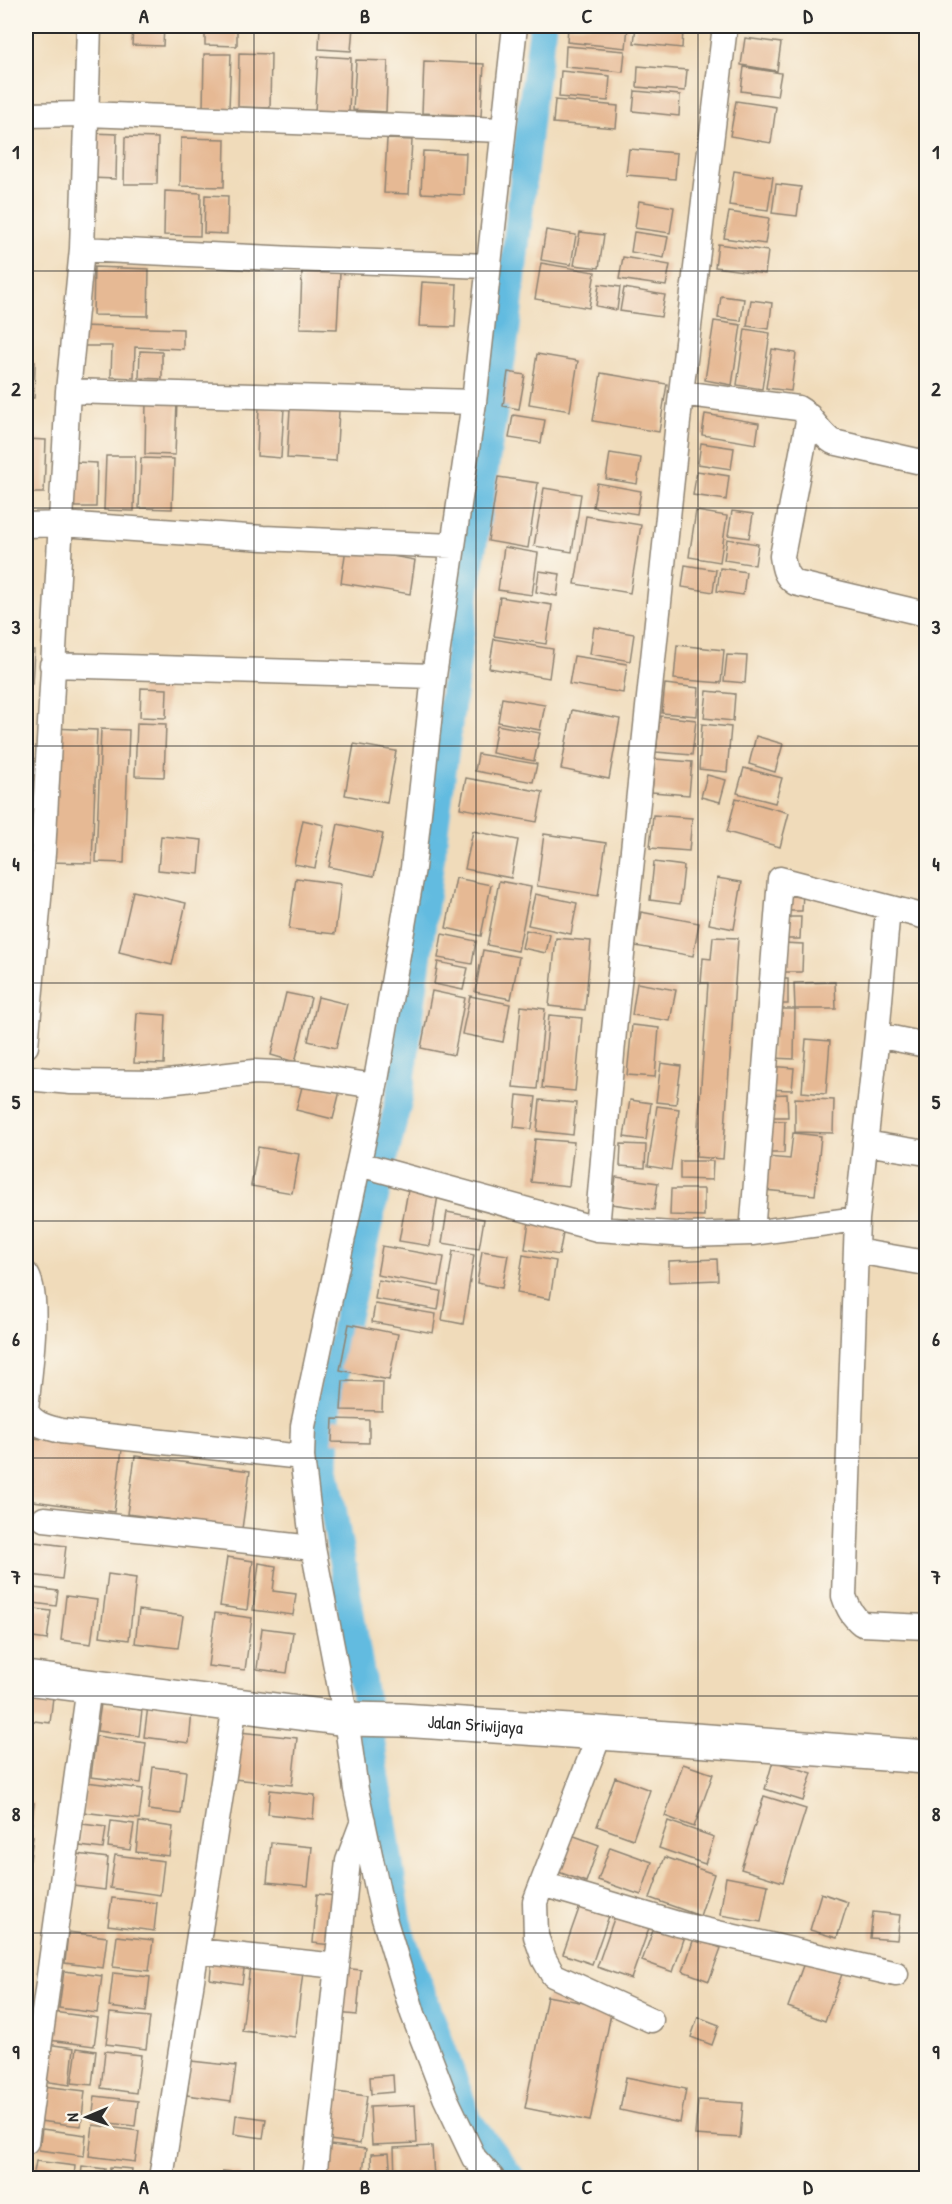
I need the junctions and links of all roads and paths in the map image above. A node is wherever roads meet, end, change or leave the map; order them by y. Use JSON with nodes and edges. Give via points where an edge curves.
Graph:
{"nodes":[{"id":1,"x":89,"y":26,"type":"edge"},
{"id":2,"x":515,"y":26,"type":"edge"},
{"id":3,"x":725,"y":26,"type":"edge"},
{"id":4,"x":86,"y":114,"type":"junction"},
{"id":5,"x":26,"y":115,"type":"edge"},
{"id":6,"x":503,"y":130,"type":"junction"},
{"id":7,"x":82,"y":249,"type":"junction"},
{"id":8,"x":488,"y":266,"type":"junction"},
{"id":9,"x":68,"y":391,"type":"junction"},
{"id":10,"x":681,"y":393,"type":"junction"},
{"id":11,"x":474,"y":402,"type":"junction"},
{"id":12,"x":809,"y":416,"type":"junction"},
{"id":13,"x":927,"y":463,"type":"edge"},
{"id":14,"x":62,"y":524,"type":"junction"},
{"id":15,"x":26,"y":525,"type":"edge"},
{"id":16,"x":453,"y":546,"type":"junction"},
{"id":17,"x":927,"y":614,"type":"edge"},
{"id":18,"x":52,"y":665,"type":"junction"},
{"id":19,"x":434,"y":676,"type":"junction"},
{"id":20,"x":888,"y":908,"type":"junction"},
{"id":21,"x":927,"y":917,"type":"edge"},
{"id":22,"x":877,"y":1035,"type":"junction"},
{"id":23,"x":927,"y":1045,"type":"edge"},
{"id":24,"x":26,"y":1046,"type":"edge"},
{"id":25,"x":26,"y":1078,"type":"edge"},
{"id":26,"x":375,"y":1086,"type":"junction"},
{"id":27,"x":865,"y":1143,"type":"junction"},
{"id":28,"x":927,"y":1153,"type":"edge"},
{"id":29,"x":368,"y":1166,"type":"junction"},
{"id":30,"x":857,"y":1219,"type":"junction"},
{"id":31,"x":597,"y":1229,"type":"junction"},
{"id":32,"x":752,"y":1233,"type":"junction"},
{"id":33,"x":856,"y":1251,"type":"junction"},
{"id":34,"x":927,"y":1263,"type":"edge"},
{"id":35,"x":26,"y":1274,"type":"edge"},
{"id":36,"x":302,"y":1457,"type":"junction"},
{"id":37,"x":44,"y":1519,"type":"dead end"},
{"id":38,"x":313,"y":1548,"type":"junction"},
{"id":39,"x":927,"y":1627,"type":"edge"},
{"id":40,"x":26,"y":1678,"type":"edge"},
{"id":41,"x":89,"y":1687,"type":"junction"},
{"id":42,"x":235,"y":1705,"type":"junction"},
{"id":43,"x":352,"y":1719,"type":"junction"},
{"id":44,"x":600,"y":1733,"type":"junction"},
{"id":45,"x":927,"y":1757,"type":"edge"},
{"id":46,"x":363,"y":1821,"type":"junction"},
{"id":47,"x":542,"y":1884,"type":"junction"},
{"id":48,"x":197,"y":1951,"type":"junction"},
{"id":49,"x":337,"y":1966,"type":"junction"},
{"id":50,"x":896,"y":1974,"type":"dead end"},
{"id":51,"x":651,"y":2020,"type":"dead end"},
{"id":52,"x":26,"y":2142,"type":"edge"},
{"id":53,"x":161,"y":2178,"type":"edge"},
{"id":54,"x":314,"y":2178,"type":"edge"},
{"id":55,"x":492,"y":2178,"type":"edge"}],
"edges":[{"from":1,"to":4,"type":"street"},
{"from":2,"to":6,"type":"street"},
{"from":3,"to":10,"type":"street"},
{"from":4,"to":5,"type":"street"},
{"from":4,"to":6,"type":"street"},
{"from":4,"to":7,"type":"street"},
{"from":6,"to":8,"type":"street"},
{"from":7,"to":8,"type":"street"},
{"from":7,"to":9,"type":"street"},
{"from":8,"to":11,"type":"street"},
{"from":9,"to":11,"type":"street"},
{"from":9,"to":14,"type":"street"},
{"from":10,"to":12,"type":"street","via":[[798,408]]},
{"from":10,"to":31,"type":"street"},
{"from":11,"to":16,"type":"street"},
{"from":12,"to":13,"type":"street","via":[[823,436],[833,442]]},
{"from":12,"to":17,"type":"street","via":[[783,556],[788,578],[795,583]]},
{"from":14,"to":15,"type":"street"},
{"from":14,"to":16,"type":"street"},
{"from":14,"to":18,"type":"street"},
{"from":16,"to":19,"type":"street"},
{"from":18,"to":19,"type":"street"},
{"from":18,"to":24,"type":"street","via":[[43,853]]},
{"from":19,"to":26,"type":"street","via":[[414,868]]},
{"from":20,"to":21,"type":"street"},
{"from":20,"to":22,"type":"street"},
{"from":20,"to":32,"type":"street","via":[[780,879]]},
{"from":22,"to":23,"type":"street"},
{"from":22,"to":27,"type":"street"},
{"from":25,"to":26,"type":"street","via":[[159,1083],[254,1072]]},
{"from":26,"to":29,"type":"street"},
{"from":27,"to":28,"type":"street"},
{"from":27,"to":30,"type":"street"},
{"from":29,"to":31,"type":"street"},
{"from":29,"to":36,"type":"street","via":[[303,1426]]},
{"from":30,"to":32,"type":"street"},
{"from":30,"to":33,"type":"street"},
{"from":31,"to":32,"type":"street","via":[[688,1235]]},
{"from":33,"to":34,"type":"street"},
{"from":33,"to":39,"type":"street","via":[[844,1596],[862,1624]]},
{"from":35,"to":36,"type":"street","via":[[34,1306],[26,1411],[30,1419],[61,1431]]},
{"from":36,"to":38,"type":"street"},
{"from":37,"to":38,"type":"street"},
{"from":38,"to":43,"type":"street"},
{"from":40,"to":41,"type":"street","name":"Jalan Sriwijaya"},
{"from":41,"to":42,"type":"street","name":"Jalan Sriwijaya"},
{"from":41,"to":52,"type":"street"},
{"from":42,"to":43,"type":"street","name":"Jalan Sriwijaya"},
{"from":42,"to":48,"type":"street"},
{"from":43,"to":44,"type":"street","name":"Jalan Sriwijaya"},
{"from":43,"to":46,"type":"street","via":[[356,1790]]},
{"from":44,"to":45,"type":"street","name":"Jalan Sriwijaya"},
{"from":44,"to":47,"type":"street"},
{"from":46,"to":49,"type":"street","via":[[348,1861]]},
{"from":46,"to":55,"type":"street","via":[[382,1915],[413,2014],[474,2158]]},
{"from":47,"to":50,"type":"street","via":[[678,1924]]},
{"from":47,"to":51,"type":"street","via":[[535,1902],[536,1936],[553,1975]]},
{"from":48,"to":49,"type":"street"},
{"from":48,"to":53,"type":"street"},
{"from":49,"to":54,"type":"street"}]}
